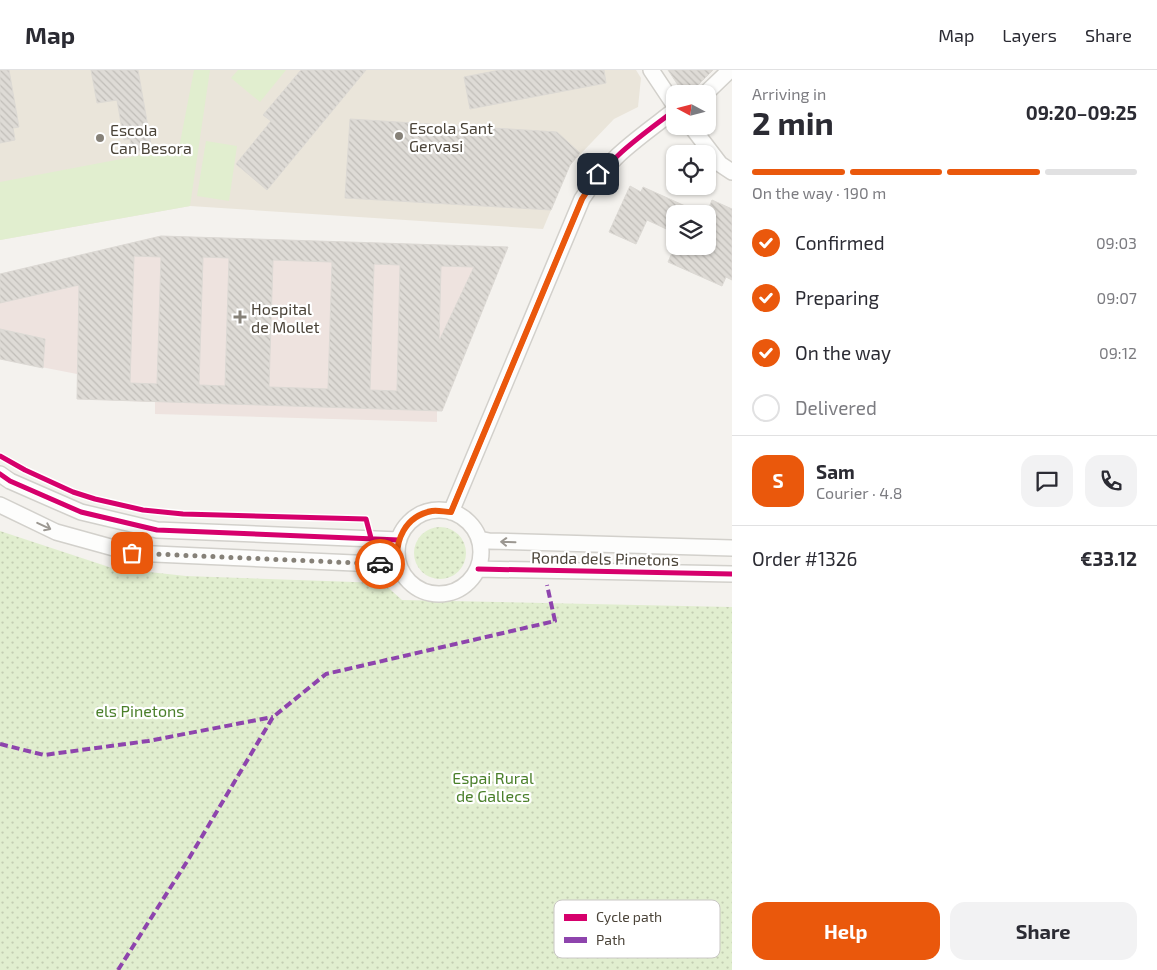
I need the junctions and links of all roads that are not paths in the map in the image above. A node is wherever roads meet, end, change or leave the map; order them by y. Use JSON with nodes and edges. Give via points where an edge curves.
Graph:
{"nodes":[{"id":1,"x":651,"y":70,"type":"edge"},
{"id":2,"x":730,"y":70,"type":"edge"},
{"id":3,"x":714,"y":85,"type":"edge"},
{"id":4,"x":666,"y":94,"type":"edge"},
{"id":5,"x":666,"y":115,"type":"edge"},
{"id":6,"x":699,"y":135,"type":"edge"},
{"id":7,"x":732,"y":172,"type":"edge"},
{"id":8,"x":0,"y":474,"type":"edge"},
{"id":9,"x":0,"y":505,"type":"edge"},
{"id":10,"x":451,"y":512,"type":"junction"},
{"id":11,"x":479,"y":539,"type":"junction"},
{"id":12,"x":398,"y":540,"type":"junction"},
{"id":13,"x":732,"y":548,"type":"edge"},
{"id":14,"x":398,"y":565,"type":"junction"},
{"id":15,"x":478,"y":569,"type":"junction"},
{"id":16,"x":732,"y":574,"type":"edge"}],
"edges":[{"from":1,"to":4,"type":"street"},
{"from":2,"to":3,"type":"street"},
{"from":5,"to":10,"type":"street","via":[[616,154],[582,199]]},
{"from":6,"to":7,"type":"street","via":[[720,164]]},
{"from":8,"to":12,"type":"street","via":[[81,512],[156,530]]},
{"from":9,"to":14,"type":"street","one_way":true,"via":[[56,532],[132,553]]},
{"from":10,"to":11,"type":"street","via":[[463,518]]},
{"from":10,"to":12,"type":"street","via":[[433,510],[418,516],[403,530]]},
{"from":13,"to":11,"type":"street","name":"Ronda dels Pinetons","one_way":true},
{"from":11,"to":15,"type":"street"},
{"from":12,"to":14,"type":"street"},
{"from":14,"to":15,"type":"street","via":[[408,582],[436,595],[465,586]]},
{"from":15,"to":16,"type":"street","name":"Ronda dels Pinetons"}]}
